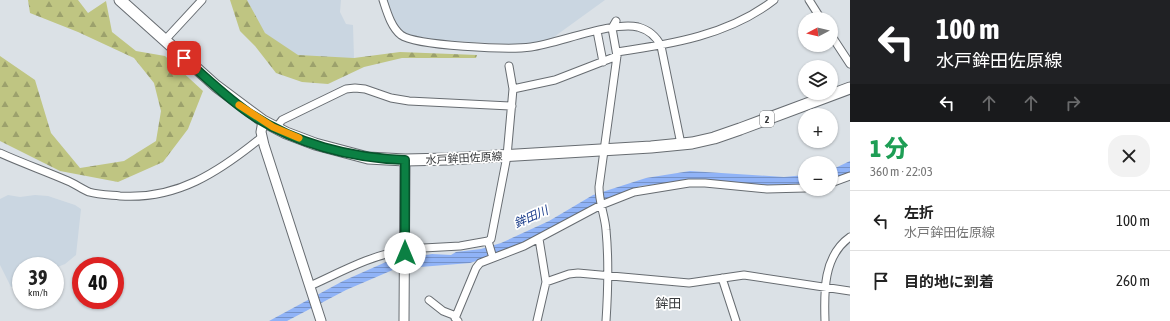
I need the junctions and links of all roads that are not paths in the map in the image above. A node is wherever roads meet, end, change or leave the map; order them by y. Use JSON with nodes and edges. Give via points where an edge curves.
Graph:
{"nodes":[{"id":1,"x":120,"y":0,"type":"edge"},
{"id":2,"x":202,"y":0,"type":"edge"},
{"id":3,"x":383,"y":0,"type":"edge"},
{"id":4,"x":774,"y":0,"type":"edge"},
{"id":5,"x":809,"y":0,"type":"edge"},
{"id":6,"x":817,"y":12,"type":"edge"},
{"id":7,"x":616,"y":21,"type":"dead end"},
{"id":8,"x":612,"y":28,"type":"junction"},
{"id":9,"x":597,"y":31,"type":"junction"},
{"id":10,"x":165,"y":40,"type":"junction"},
{"id":11,"x":661,"y":46,"type":"junction"},
{"id":12,"x":838,"y":46,"type":"edge"},
{"id":13,"x":617,"y":54,"type":"junction"},
{"id":14,"x":603,"y":62,"type":"junction"},
{"id":15,"x":850,"y":64,"type":"edge"},
{"id":16,"x":509,"y":66,"type":"dead end"},
{"id":17,"x":850,"y":88,"type":"edge"},
{"id":18,"x":513,"y":89,"type":"junction"},
{"id":19,"x":512,"y":106,"type":"junction"},
{"id":20,"x":263,"y":122,"type":"junction"},
{"id":21,"x":276,"y":128,"type":"junction"},
{"id":22,"x":262,"y":137,"type":"junction"},
{"id":23,"x":681,"y":144,"type":"junction"},
{"id":24,"x":605,"y":150,"type":"junction"},
{"id":25,"x":0,"y":153,"type":"edge"},
{"id":26,"x":507,"y":156,"type":"junction"},
{"id":27,"x":405,"y":160,"type":"junction"},
{"id":28,"x":850,"y":176,"type":"edge"},
{"id":29,"x":838,"y":180,"type":"edge"},
{"id":30,"x":798,"y":188,"type":"edge"},
{"id":31,"x":601,"y":204,"type":"junction"},
{"id":32,"x":850,"y":237,"type":"edge"},
{"id":33,"x":540,"y":239,"type":"junction"},
{"id":34,"x":488,"y":242,"type":"junction"},
{"id":35,"x":405,"y":250,"type":"junction"},
{"id":36,"x":492,"y":257,"type":"junction"},
{"id":37,"x":609,"y":275,"type":"junction"},
{"id":38,"x":722,"y":278,"type":"junction"},
{"id":39,"x":546,"y":282,"type":"junction"},
{"id":40,"x":310,"y":287,"type":"junction"},
{"id":41,"x":825,"y":287,"type":"junction"},
{"id":42,"x":850,"y":291,"type":"edge"},
{"id":43,"x":429,"y":300,"type":"dead end"},
{"id":44,"x":457,"y":318,"type":"edge"},
{"id":45,"x":321,"y":321,"type":"edge"},
{"id":46,"x":404,"y":321,"type":"edge"},
{"id":47,"x":537,"y":321,"type":"edge"},
{"id":48,"x":606,"y":321,"type":"edge"},
{"id":49,"x":736,"y":321,"type":"edge"},
{"id":50,"x":825,"y":321,"type":"edge"}],
"edges":[{"from":1,"to":10,"type":"main road","name":"水戸鉾田佐原線","number":"2"},
{"from":2,"to":10,"type":"street"},
{"from":3,"to":9,"type":"street","via":[[397,31],[408,39],[422,42],[522,48]]},
{"from":4,"to":11,"type":"street","via":[[757,13],[737,22],[703,35]]},
{"from":5,"to":6,"type":"street"},
{"from":7,"to":8,"type":"street"},
{"from":8,"to":9,"type":"street"},
{"from":8,"to":11,"type":"street","via":[[631,27],[645,30],[658,39]]},
{"from":8,"to":13,"type":"street"},
{"from":9,"to":14,"type":"street"},
{"from":10,"to":20,"type":"main road","name":"水戸鉾田佐原線","number":"2","via":[[216,86]]},
{"from":11,"to":13,"type":"street"},
{"from":11,"to":23,"type":"street"},
{"from":12,"to":15,"type":"street"},
{"from":13,"to":14,"type":"street"},
{"from":13,"to":24,"type":"street"},
{"from":14,"to":18,"type":"street","via":[[555,80]]},
{"from":16,"to":18,"type":"street"},
{"from":17,"to":23,"type":"main road","name":"水戸鉾田佐原線","number":"2","via":[[714,138]]},
{"from":18,"to":19,"type":"street"},
{"from":19,"to":21,"type":"street","via":[[409,101],[365,89],[351,89],[295,113],[282,120]]},
{"from":19,"to":26,"type":"street"},
{"from":20,"to":21,"type":"main road","name":"水戸鉾田佐原線","number":"2"},
{"from":20,"to":22,"type":"street"},
{"from":21,"to":27,"type":"main road","name":"水戸鉾田佐原線","number":"2","via":[[344,153],[368,158]]},
{"from":22,"to":25,"type":"street","via":[[207,177],[175,190],[142,196],[114,196],[89,192],[69,181]]},
{"from":22,"to":40,"type":"street"},
{"from":23,"to":24,"type":"main road","name":"水戸鉾田佐原線","number":"2"},
{"from":24,"to":26,"type":"main road","name":"水戸鉾田佐原線","number":"2"},
{"from":24,"to":31,"type":"street","via":[[600,188]]},
{"from":26,"to":27,"type":"main road","name":"水戸鉾田佐原線","number":"2"},
{"from":26,"to":34,"type":"street","via":[[493,233]]},
{"from":27,"to":35,"type":"street"},
{"from":28,"to":29,"type":"street"},
{"from":30,"to":31,"type":"street","via":[[767,189],[705,183],[689,184],[634,192]]},
{"from":31,"to":33,"type":"street"},
{"from":31,"to":37,"type":"street","via":[[606,228]]},
{"from":32,"to":41,"type":"street","via":[[838,249],[829,266]]},
{"from":33,"to":36,"type":"street"},
{"from":33,"to":39,"type":"street"},
{"from":34,"to":35,"type":"street"},
{"from":34,"to":36,"type":"street"},
{"from":35,"to":40,"type":"street","via":[[368,260]]},
{"from":35,"to":46,"type":"street"},
{"from":36,"to":44,"type":"street","via":[[476,268]]},
{"from":37,"to":38,"type":"street","via":[[688,283]]},
{"from":37,"to":39,"type":"street","via":[[569,274]]},
{"from":37,"to":48,"type":"street"},
{"from":38,"to":41,"type":"street","via":[[744,275]]},
{"from":38,"to":49,"type":"street"},
{"from":39,"to":47,"type":"street"},
{"from":40,"to":45,"type":"street"},
{"from":41,"to":42,"type":"street"},
{"from":41,"to":50,"type":"street"},
{"from":43,"to":44,"type":"street"}]}
